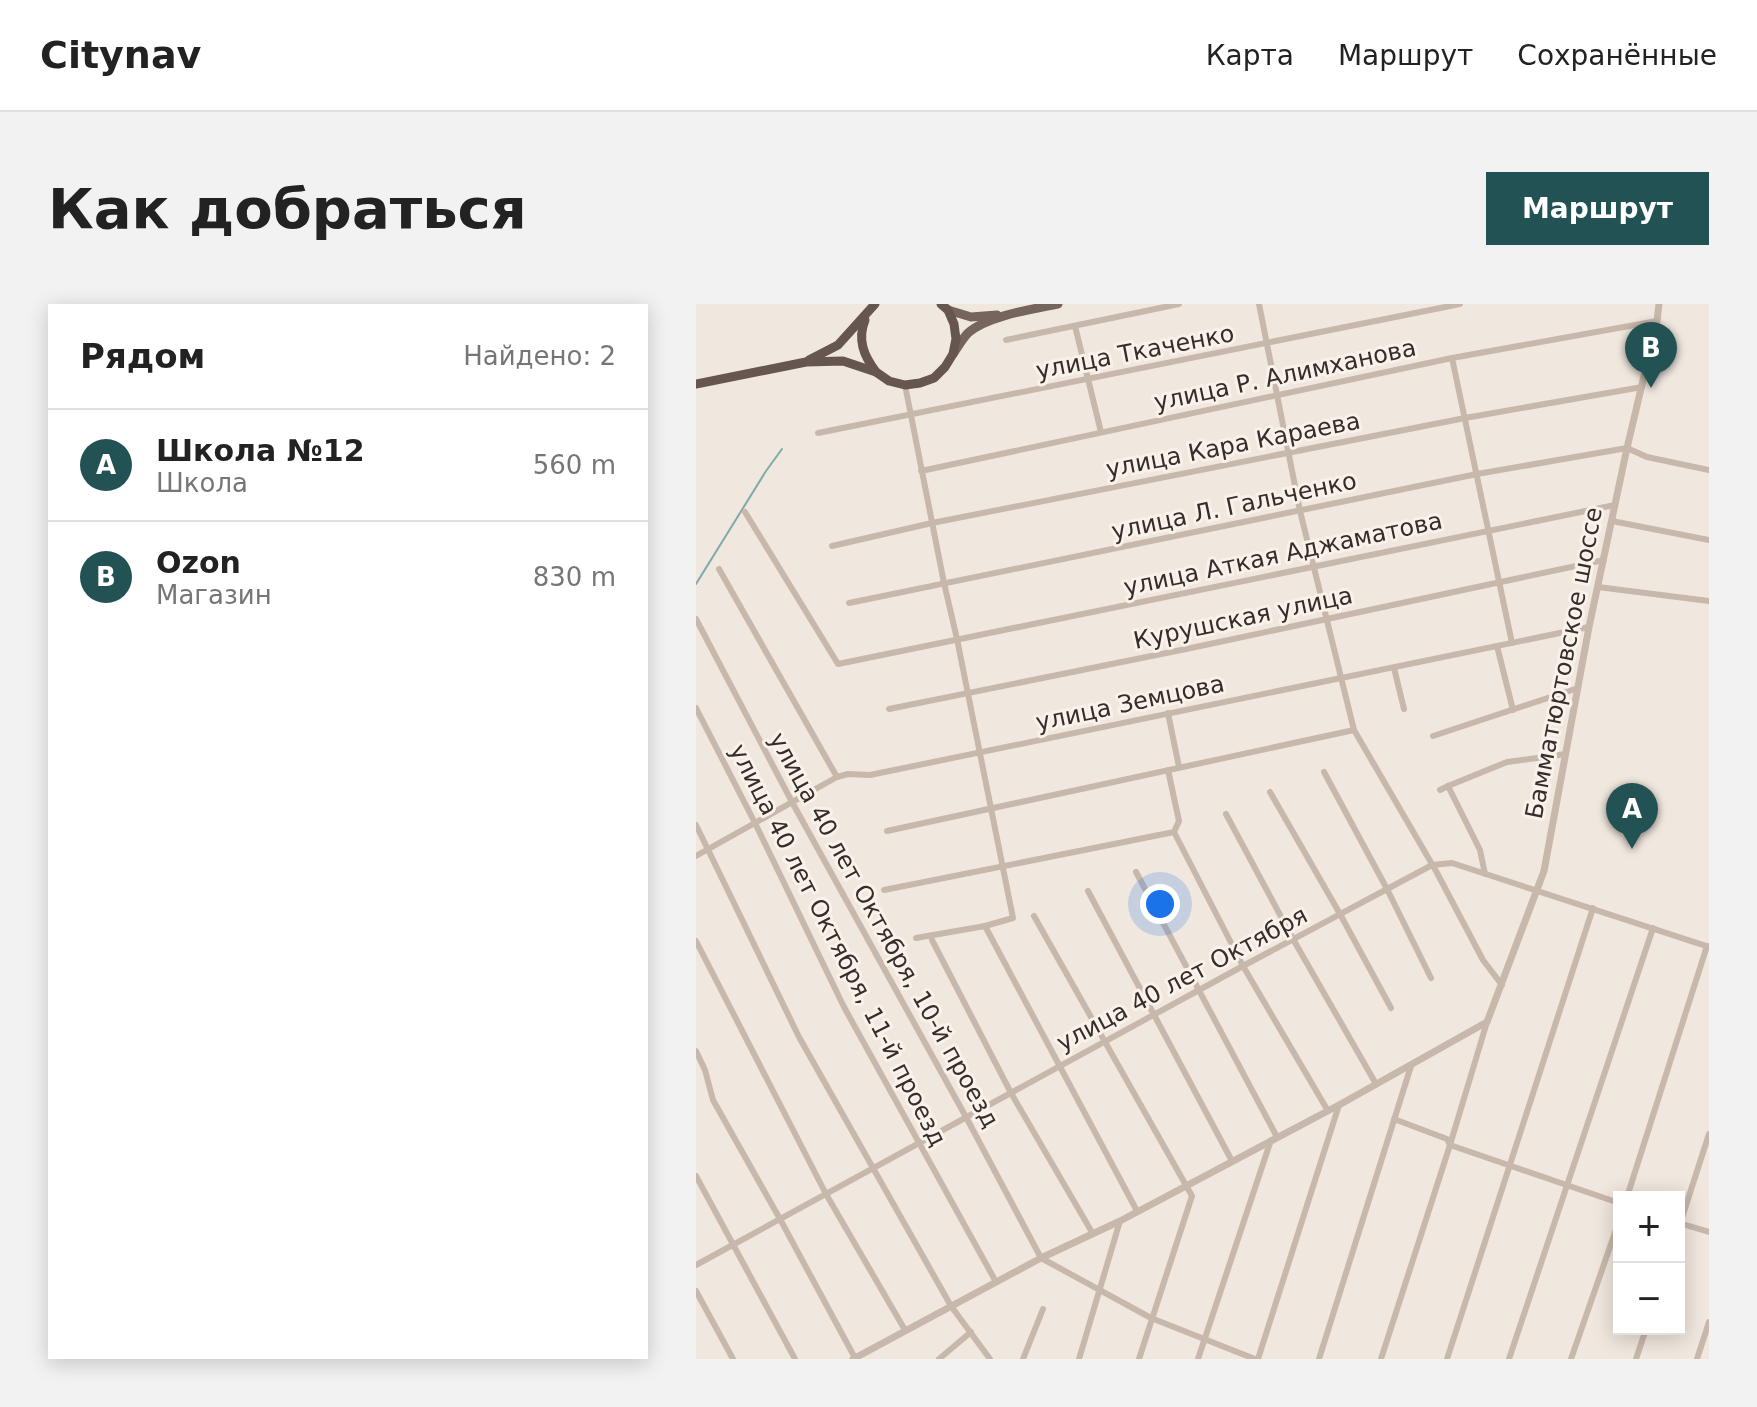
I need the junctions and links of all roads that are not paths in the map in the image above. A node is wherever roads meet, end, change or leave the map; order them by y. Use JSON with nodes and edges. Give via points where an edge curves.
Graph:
{"nodes":[{"id":1,"x":875,"y":304,"type":"edge"},
{"id":2,"x":1058,"y":304,"type":"edge"},
{"id":3,"x":1179,"y":304,"type":"edge"},
{"id":4,"x":1259,"y":304,"type":"edge"},
{"id":5,"x":1460,"y":304,"type":"edge"},
{"id":6,"x":1659,"y":304,"type":"edge"},
{"id":7,"x":1445,"y":306,"type":"edge"},
{"id":8,"x":944,"y":307,"type":"edge"},
{"id":9,"x":867,"y":313,"type":"junction"},
{"id":10,"x":1016,"y":313,"type":"junction"},
{"id":11,"x":1657,"y":321,"type":"junction"},
{"id":12,"x":1075,"y":326,"type":"junction"},
{"id":13,"x":1006,"y":340,"type":"dead end"},
{"id":14,"x":1267,"y":343,"type":"junction"},
{"id":15,"x":953,"y":354,"type":"junction"},
{"id":16,"x":1452,"y":358,"type":"junction"},
{"id":17,"x":806,"y":362,"type":"junction"},
{"id":18,"x":876,"y":372,"type":"junction"},
{"id":19,"x":1089,"y":380,"type":"junction"},
{"id":20,"x":696,"y":384,"type":"edge"},
{"id":21,"x":905,"y":385,"type":"junction"},
{"id":22,"x":1642,"y":387,"type":"junction"},
{"id":23,"x":1278,"y":395,"type":"junction"},
{"id":24,"x":911,"y":416,"type":"junction"},
{"id":25,"x":1465,"y":418,"type":"junction"},
{"id":26,"x":1101,"y":432,"type":"junction"},
{"id":27,"x":818,"y":433,"type":"dead end"},
{"id":28,"x":1627,"y":448,"type":"junction"},
{"id":29,"x":1288,"y":452,"type":"junction"},
{"id":30,"x":1709,"y":470,"type":"edge"},
{"id":31,"x":921,"y":471,"type":"junction"},
{"id":32,"x":1477,"y":474,"type":"junction"},
{"id":33,"x":1615,"y":505,"type":"junction"},
{"id":34,"x":1300,"y":511,"type":"junction"},
{"id":35,"x":745,"y":512,"type":"dead end"},
{"id":36,"x":1612,"y":521,"type":"junction"},
{"id":37,"x":932,"y":523,"type":"junction"},
{"id":38,"x":1488,"y":531,"type":"junction"},
{"id":39,"x":1709,"y":540,"type":"edge"},
{"id":40,"x":832,"y":546,"type":"dead end"},
{"id":41,"x":1604,"y":560,"type":"junction"},
{"id":42,"x":1314,"y":567,"type":"junction"},
{"id":43,"x":719,"y":569,"type":"dead end"},
{"id":44,"x":1500,"y":582,"type":"junction"},
{"id":45,"x":944,"y":583,"type":"junction"},
{"id":46,"x":1598,"y":587,"type":"junction"},
{"id":47,"x":1709,"y":601,"type":"edge"},
{"id":48,"x":849,"y":603,"type":"dead end"},
{"id":49,"x":696,"y":619,"type":"edge"},
{"id":50,"x":1327,"y":619,"type":"junction"},
{"id":51,"x":1589,"y":627,"type":"junction"},
{"id":52,"x":957,"y":639,"type":"junction"},
{"id":53,"x":1512,"y":643,"type":"junction"},
{"id":54,"x":1497,"y":646,"type":"junction"},
{"id":55,"x":1394,"y":668,"type":"junction"},
{"id":56,"x":1341,"y":678,"type":"junction"},
{"id":57,"x":1578,"y":688,"type":"junction"},
{"id":58,"x":968,"y":693,"type":"junction"},
{"id":59,"x":696,"y":708,"type":"edge"},
{"id":60,"x":889,"y":709,"type":"dead end"},
{"id":61,"x":1404,"y":709,"type":"dead end"},
{"id":62,"x":1513,"y":710,"type":"junction"},
{"id":63,"x":1168,"y":713,"type":"junction"},
{"id":64,"x":1354,"y":730,"type":"junction"},
{"id":65,"x":1433,"y":736,"type":"dead end"},
{"id":66,"x":981,"y":752,"type":"junction"},
{"id":67,"x":1566,"y":754,"type":"junction"},
{"id":68,"x":1179,"y":767,"type":"junction"},
{"id":69,"x":1168,"y":770,"type":"junction"},
{"id":70,"x":1324,"y":772,"type":"dead end"},
{"id":71,"x":837,"y":777,"type":"junction"},
{"id":72,"x":1448,"y":786,"type":"junction"},
{"id":73,"x":1440,"y":790,"type":"dead end"},
{"id":74,"x":1270,"y":792,"type":"dead end"},
{"id":75,"x":792,"y":802,"type":"junction"},
{"id":76,"x":991,"y":808,"type":"junction"},
{"id":77,"x":1226,"y":814,"type":"dead end"},
{"id":78,"x":755,"y":823,"type":"junction"},
{"id":79,"x":696,"y":825,"type":"edge"},
{"id":80,"x":887,"y":831,"type":"dead end"},
{"id":81,"x":1174,"y":832,"type":"junction"},
{"id":82,"x":708,"y":849,"type":"junction"},
{"id":83,"x":696,"y":856,"type":"edge"},
{"id":84,"x":1004,"y":865,"type":"junction"},
{"id":85,"x":1432,"y":865,"type":"junction"},
{"id":86,"x":1136,"y":872,"type":"dead end"},
{"id":87,"x":1485,"y":874,"type":"junction"},
{"id":88,"x":1387,"y":889,"type":"junction"},
{"id":89,"x":884,"y":890,"type":"dead end"},
{"id":90,"x":1088,"y":891,"type":"dead end"},
{"id":91,"x":1537,"y":891,"type":"junction"},
{"id":92,"x":1593,"y":908,"type":"junction"},
{"id":93,"x":1340,"y":914,"type":"junction"},
{"id":94,"x":1034,"y":916,"type":"dead end"},
{"id":95,"x":985,"y":926,"type":"junction"},
{"id":96,"x":1653,"y":928,"type":"junction"},
{"id":97,"x":916,"y":938,"type":"dead end"},
{"id":98,"x":1293,"y":939,"type":"junction"},
{"id":99,"x":932,"y":940,"type":"dead end"},
{"id":100,"x":696,"y":941,"type":"edge"},
{"id":101,"x":1708,"y":946,"type":"edge"},
{"id":102,"x":1243,"y":966,"type":"junction"},
{"id":103,"x":1431,"y":978,"type":"dead end"},
{"id":104,"x":1502,"y":985,"type":"junction"},
{"id":105,"x":1199,"y":992,"type":"junction"},
{"id":106,"x":1391,"y":1008,"type":"dead end"},
{"id":107,"x":1153,"y":1015,"type":"junction"},
{"id":108,"x":1487,"y":1022,"type":"junction"},
{"id":109,"x":1104,"y":1042,"type":"junction"},
{"id":110,"x":696,"y":1051,"type":"edge"},
{"id":111,"x":1061,"y":1065,"type":"junction"},
{"id":112,"x":1411,"y":1066,"type":"junction"},
{"id":113,"x":1376,"y":1084,"type":"junction"},
{"id":114,"x":1011,"y":1093,"type":"junction"},
{"id":115,"x":1339,"y":1105,"type":"junction"},
{"id":116,"x":1328,"y":1111,"type":"junction"},
{"id":117,"x":966,"y":1117,"type":"junction"},
{"id":118,"x":1394,"y":1119,"type":"junction"},
{"id":119,"x":1709,"y":1134,"type":"edge"},
{"id":120,"x":1274,"y":1138,"type":"junction"},
{"id":121,"x":919,"y":1143,"type":"junction"},
{"id":122,"x":1450,"y":1145,"type":"junction"},
{"id":123,"x":1232,"y":1161,"type":"junction"},
{"id":124,"x":1510,"y":1166,"type":"junction"},
{"id":125,"x":873,"y":1168,"type":"junction"},
{"id":126,"x":696,"y":1176,"type":"edge"},
{"id":127,"x":1187,"y":1185,"type":"junction"},
{"id":128,"x":1568,"y":1186,"type":"junction"},
{"id":129,"x":1629,"y":1191,"type":"edge"},
{"id":130,"x":826,"y":1194,"type":"junction"},
{"id":131,"x":1613,"y":1201,"type":"edge"},
{"id":132,"x":1685,"y":1206,"type":"edge"},
{"id":133,"x":1137,"y":1211,"type":"junction"},
{"id":134,"x":780,"y":1219,"type":"junction"},
{"id":135,"x":1120,"y":1221,"type":"junction"},
{"id":136,"x":1685,"y":1226,"type":"edge"},
{"id":137,"x":1709,"y":1232,"type":"edge"},
{"id":138,"x":1093,"y":1234,"type":"junction"},
{"id":139,"x":1613,"y":1238,"type":"edge"},
{"id":140,"x":733,"y":1246,"type":"junction"},
{"id":141,"x":1041,"y":1258,"type":"junction"},
{"id":142,"x":696,"y":1265,"type":"edge"},
{"id":143,"x":996,"y":1282,"type":"junction"},
{"id":144,"x":1100,"y":1290,"type":"junction"},
{"id":145,"x":696,"y":1291,"type":"edge"},
{"id":146,"x":951,"y":1306,"type":"junction"},
{"id":147,"x":1043,"y":1309,"type":"dead end"},
{"id":148,"x":1151,"y":1318,"type":"junction"},
{"id":149,"x":1709,"y":1322,"type":"edge"},
{"id":150,"x":905,"y":1330,"type":"junction"},
{"id":151,"x":971,"y":1332,"type":"junction"},
{"id":152,"x":1644,"y":1335,"type":"edge"},
{"id":153,"x":1204,"y":1339,"type":"junction"},
{"id":154,"x":854,"y":1358,"type":"edge"},
{"id":155,"x":733,"y":1359,"type":"edge"},
{"id":156,"x":795,"y":1359,"type":"edge"},
{"id":157,"x":939,"y":1359,"type":"edge"},
{"id":158,"x":990,"y":1359,"type":"edge"},
{"id":159,"x":1023,"y":1359,"type":"edge"},
{"id":160,"x":1079,"y":1359,"type":"edge"},
{"id":161,"x":1139,"y":1359,"type":"edge"},
{"id":162,"x":1198,"y":1359,"type":"edge"},
{"id":163,"x":1256,"y":1359,"type":"edge"},
{"id":164,"x":1319,"y":1359,"type":"edge"},
{"id":165,"x":1381,"y":1359,"type":"edge"},
{"id":166,"x":1447,"y":1359,"type":"edge"},
{"id":167,"x":1509,"y":1359,"type":"edge"},
{"id":168,"x":1571,"y":1359,"type":"edge"},
{"id":169,"x":1636,"y":1359,"type":"edge"},
{"id":170,"x":1697,"y":1359,"type":"edge"}],
"edges":[{"from":1,"to":9,"type":"highway"},
{"from":2,"to":10,"type":"main road"},
{"from":3,"to":12,"type":"street"},
{"from":4,"to":14,"type":"street"},
{"from":5,"to":7,"type":"street","name":"улица Ткаченко"},
{"from":6,"to":11,"type":"street","name":"Бамматюртовское шоссе"},
{"from":7,"to":14,"type":"street","name":"улица Ткаченко"},
{"from":8,"to":10,"type":"main road","via":[[971,317]]},
{"from":8,"to":15,"type":"highway","via":[[954,324]]},
{"from":9,"to":17,"type":"highway","via":[[838,345]]},
{"from":9,"to":18,"type":"highway","via":[[861,344]]},
{"from":10,"to":15,"type":"main road","via":[[978,326]]},
{"from":11,"to":16,"type":"street","name":"улица Р. Алимханова"},
{"from":11,"to":22,"type":"street","name":"Бамматюртовское шоссе"},
{"from":12,"to":13,"type":"street"},
{"from":12,"to":19,"type":"street"},
{"from":14,"to":19,"type":"street","name":"улица Ткаченко"},
{"from":14,"to":23,"type":"street"},
{"from":15,"to":21,"type":"highway","via":[[934,378]]},
{"from":16,"to":23,"type":"street","name":"улица Р. Алимханова"},
{"from":16,"to":25,"type":"street"},
{"from":17,"to":18,"type":"highway","via":[[843,361]]},
{"from":17,"to":20,"type":"highway"},
{"from":18,"to":21,"type":"highway"},
{"from":19,"to":24,"type":"street","name":"улица Ткаченко"},
{"from":19,"to":26,"type":"street"},
{"from":21,"to":24,"type":"street"},
{"from":22,"to":25,"type":"street","name":"улица Кара Караева"},
{"from":22,"to":28,"type":"street","name":"Бамматюртовское шоссе"},
{"from":23,"to":26,"type":"street","name":"улица Р. Алимханова"},
{"from":23,"to":29,"type":"street"},
{"from":24,"to":27,"type":"street","name":"улица Ткаченко"},
{"from":24,"to":31,"type":"street"},
{"from":25,"to":29,"type":"street","name":"улица Кара Караева"},
{"from":25,"to":32,"type":"street"},
{"from":26,"to":31,"type":"street","name":"улица Р. Алимханова"},
{"from":28,"to":30,"type":"street"},
{"from":28,"to":32,"type":"street","name":"улица Л. Гальченко"},
{"from":28,"to":33,"type":"street","name":"Бамматюртовское шоссе"},
{"from":29,"to":34,"type":"street"},
{"from":29,"to":37,"type":"street","name":"улица Кара Караева"},
{"from":31,"to":37,"type":"street"},
{"from":32,"to":34,"type":"street","name":"улица Л. Гальченко"},
{"from":32,"to":38,"type":"street"},
{"from":33,"to":36,"type":"street","name":"Бамматюртовское шоссе"},
{"from":33,"to":38,"type":"street","name":"улица Аткая Аджаматова"},
{"from":34,"to":42,"type":"street"},
{"from":34,"to":45,"type":"street","name":"улица Л. Гальченко"},
{"from":35,"to":52,"type":"street","name":"улица Аткая Аджаматова","via":[[838,664]]},
{"from":36,"to":39,"type":"street"},
{"from":36,"to":41,"type":"street","name":"Бамматюртовское шоссе"},
{"from":37,"to":40,"type":"street","name":"улица Кара Караева"},
{"from":37,"to":45,"type":"street"},
{"from":38,"to":42,"type":"street","name":"улица Аткая Аджаматова"},
{"from":38,"to":44,"type":"street"},
{"from":41,"to":44,"type":"street","name":"Курушская улица"},
{"from":41,"to":46,"type":"street","name":"Бамматюртовское шоссе"},
{"from":42,"to":50,"type":"street"},
{"from":42,"to":52,"type":"street","name":"улица Аткая Аджаматова"},
{"from":43,"to":71,"type":"street"},
{"from":44,"to":50,"type":"street","name":"Курушская улица"},
{"from":44,"to":53,"type":"street"},
{"from":45,"to":48,"type":"street","name":"улица Л. Гальченко"},
{"from":45,"to":52,"type":"street"},
{"from":46,"to":47,"type":"street"},
{"from":46,"to":51,"type":"street","name":"Бамматюртовское шоссе"},
{"from":49,"to":75,"type":"street","name":"улица 40 лет Октября, 10-й проезд"},
{"from":50,"to":56,"type":"street"},
{"from":50,"to":58,"type":"street","name":"Курушская улица"},
{"from":51,"to":53,"type":"street","name":"улица Земцова"},
{"from":51,"to":57,"type":"street","name":"Бамматюртовское шоссе"},
{"from":52,"to":58,"type":"street"},
{"from":53,"to":54,"type":"street","name":"улица Земцова"},
{"from":54,"to":55,"type":"street","name":"улица Земцова"},
{"from":54,"to":62,"type":"street"},
{"from":55,"to":56,"type":"street","name":"улица Земцова"},
{"from":55,"to":61,"type":"street"},
{"from":56,"to":63,"type":"street","name":"улица Земцова"},
{"from":56,"to":64,"type":"street"},
{"from":57,"to":62,"type":"street"},
{"from":57,"to":67,"type":"street","name":"Бамматюртовское шоссе"},
{"from":58,"to":60,"type":"street","name":"Курушская улица"},
{"from":58,"to":66,"type":"street"},
{"from":59,"to":78,"type":"street","name":"улица 40 лет Октября, 11-й проезд"},
{"from":62,"to":65,"type":"street"},
{"from":63,"to":66,"type":"street","name":"улица Земцова"},
{"from":63,"to":68,"type":"street"},
{"from":64,"to":68,"type":"street"},
{"from":64,"to":85,"type":"street"},
{"from":66,"to":71,"type":"street","name":"улица Земцова"},
{"from":66,"to":76,"type":"street"},
{"from":67,"to":72,"type":"street","via":[[1507,762]]},
{"from":67,"to":91,"type":"street","name":"Бамматюртовское шоссе"},
{"from":68,"to":69,"type":"street"},
{"from":69,"to":76,"type":"street"},
{"from":69,"to":81,"type":"street","via":[[1179,821]]},
{"from":70,"to":88,"type":"street"},
{"from":71,"to":75,"type":"street","name":"улица Земцова"},
{"from":72,"to":73,"type":"street"},
{"from":72,"to":87,"type":"street","via":[[1480,850]]},
{"from":74,"to":93,"type":"street"},
{"from":75,"to":78,"type":"street","name":"улица Земцова"},
{"from":75,"to":117,"type":"street","name":"улица 40 лет Октября, 10-й проезд"},
{"from":76,"to":80,"type":"street"},
{"from":76,"to":84,"type":"street"},
{"from":77,"to":98,"type":"street"},
{"from":78,"to":82,"type":"street","name":"улица Земцова"},
{"from":78,"to":121,"type":"street","name":"улица 40 лет Октября, 11-й проезд","via":[[844,1007]]},
{"from":79,"to":82,"type":"street"},
{"from":81,"to":84,"type":"street"},
{"from":81,"to":102,"type":"street"},
{"from":82,"to":83,"type":"street","name":"улица Земцова"},
{"from":82,"to":125,"type":"street","via":[[799,1037]]},
{"from":84,"to":89,"type":"street"},
{"from":84,"to":95,"type":"street","via":[[1013,918]]},
{"from":85,"to":87,"type":"street","via":[[1452,863]]},
{"from":85,"to":88,"type":"street","name":"улица 40 лет Октября"},
{"from":85,"to":104,"type":"street"},
{"from":86,"to":105,"type":"street"},
{"from":87,"to":91,"type":"street"},
{"from":88,"to":93,"type":"street","name":"улица 40 лет Октября"},
{"from":88,"to":103,"type":"street"},
{"from":90,"to":107,"type":"street"},
{"from":91,"to":92,"type":"street"},
{"from":91,"to":104,"type":"street","name":"Бамматюртовское шоссе"},
{"from":92,"to":96,"type":"street"},
{"from":92,"to":124,"type":"street"},
{"from":93,"to":98,"type":"street","name":"улица 40 лет Октября"},
{"from":93,"to":106,"type":"street"},
{"from":94,"to":109,"type":"street"},
{"from":95,"to":97,"type":"street"},
{"from":95,"to":111,"type":"street"},
{"from":96,"to":101,"type":"street"},
{"from":96,"to":128,"type":"street"},
{"from":98,"to":102,"type":"street","name":"улица 40 лет Октября"},
{"from":98,"to":113,"type":"street"},
{"from":99,"to":114,"type":"street"},
{"from":100,"to":130,"type":"street"},
{"from":101,"to":129,"type":"street"},
{"from":102,"to":105,"type":"street","name":"улица 40 лет Октября"},
{"from":102,"to":116,"type":"street"},
{"from":104,"to":108,"type":"street","name":"Бамматюртовское шоссе"},
{"from":105,"to":107,"type":"street","name":"улица 40 лет Октября"},
{"from":105,"to":120,"type":"street"},
{"from":107,"to":109,"type":"street","name":"улица 40 лет Октября"},
{"from":107,"to":123,"type":"street"},
{"from":108,"to":112,"type":"street"},
{"from":108,"to":122,"type":"street"},
{"from":109,"to":111,"type":"street","name":"улица 40 лет Октября"},
{"from":109,"to":127,"type":"street"},
{"from":110,"to":134,"type":"street","via":[[713,1100]]},
{"from":111,"to":114,"type":"street","name":"улица 40 лет Октября"},
{"from":111,"to":133,"type":"street"},
{"from":112,"to":113,"type":"street"},
{"from":112,"to":118,"type":"street"},
{"from":113,"to":115,"type":"street"},
{"from":114,"to":117,"type":"street","name":"улица 40 лет Октября"},
{"from":114,"to":138,"type":"street"},
{"from":115,"to":116,"type":"street"},
{"from":115,"to":163,"type":"street"},
{"from":116,"to":120,"type":"street"},
{"from":117,"to":121,"type":"street","name":"улица 40 лет Октября"},
{"from":117,"to":141,"type":"street","name":"улица 40 лет Октября, 10-й проезд"},
{"from":118,"to":122,"type":"street","via":[[1447,1139]]},
{"from":118,"to":164,"type":"street"},
{"from":119,"to":132,"type":"street"},
{"from":120,"to":123,"type":"street"},
{"from":120,"to":153,"type":"street"},
{"from":121,"to":125,"type":"street","name":"улица 40 лет Октября"},
{"from":121,"to":143,"type":"street","name":"улица 40 лет Октября, 11-й проезд"},
{"from":122,"to":124,"type":"street"},
{"from":122,"to":165,"type":"street"},
{"from":123,"to":127,"type":"street"},
{"from":124,"to":128,"type":"street"},
{"from":124,"to":166,"type":"street"},
{"from":125,"to":130,"type":"street","name":"улица 40 лет Октября"},
{"from":125,"to":146,"type":"street"},
{"from":126,"to":140,"type":"street"},
{"from":127,"to":133,"type":"street"},
{"from":127,"to":148,"type":"street","via":[[1192,1196]]},
{"from":128,"to":131,"type":"street"},
{"from":128,"to":167,"type":"street"},
{"from":130,"to":134,"type":"street","name":"улица 40 лет Октября"},
{"from":130,"to":150,"type":"street"},
{"from":133,"to":135,"type":"street"},
{"from":134,"to":140,"type":"street","name":"улица 40 лет Октября"},
{"from":134,"to":154,"type":"street"},
{"from":135,"to":138,"type":"street"},
{"from":135,"to":144,"type":"street"},
{"from":136,"to":137,"type":"street"},
{"from":138,"to":141,"type":"street"},
{"from":139,"to":168,"type":"street"},
{"from":140,"to":142,"type":"street","name":"улица 40 лет Октября"},
{"from":140,"to":156,"type":"street"},
{"from":141,"to":143,"type":"street"},
{"from":141,"to":144,"type":"street"},
{"from":143,"to":146,"type":"street"},
{"from":144,"to":148,"type":"street"},
{"from":144,"to":160,"type":"street"},
{"from":145,"to":155,"type":"street"},
{"from":146,"to":150,"type":"street"},
{"from":146,"to":151,"type":"street"},
{"from":147,"to":159,"type":"street"},
{"from":148,"to":153,"type":"street"},
{"from":148,"to":161,"type":"street"},
{"from":149,"to":170,"type":"street"},
{"from":150,"to":154,"type":"street"},
{"from":151,"to":157,"type":"street"},
{"from":151,"to":158,"type":"street"},
{"from":152,"to":169,"type":"street"},
{"from":153,"to":162,"type":"street"},
{"from":153,"to":163,"type":"street"}]}
